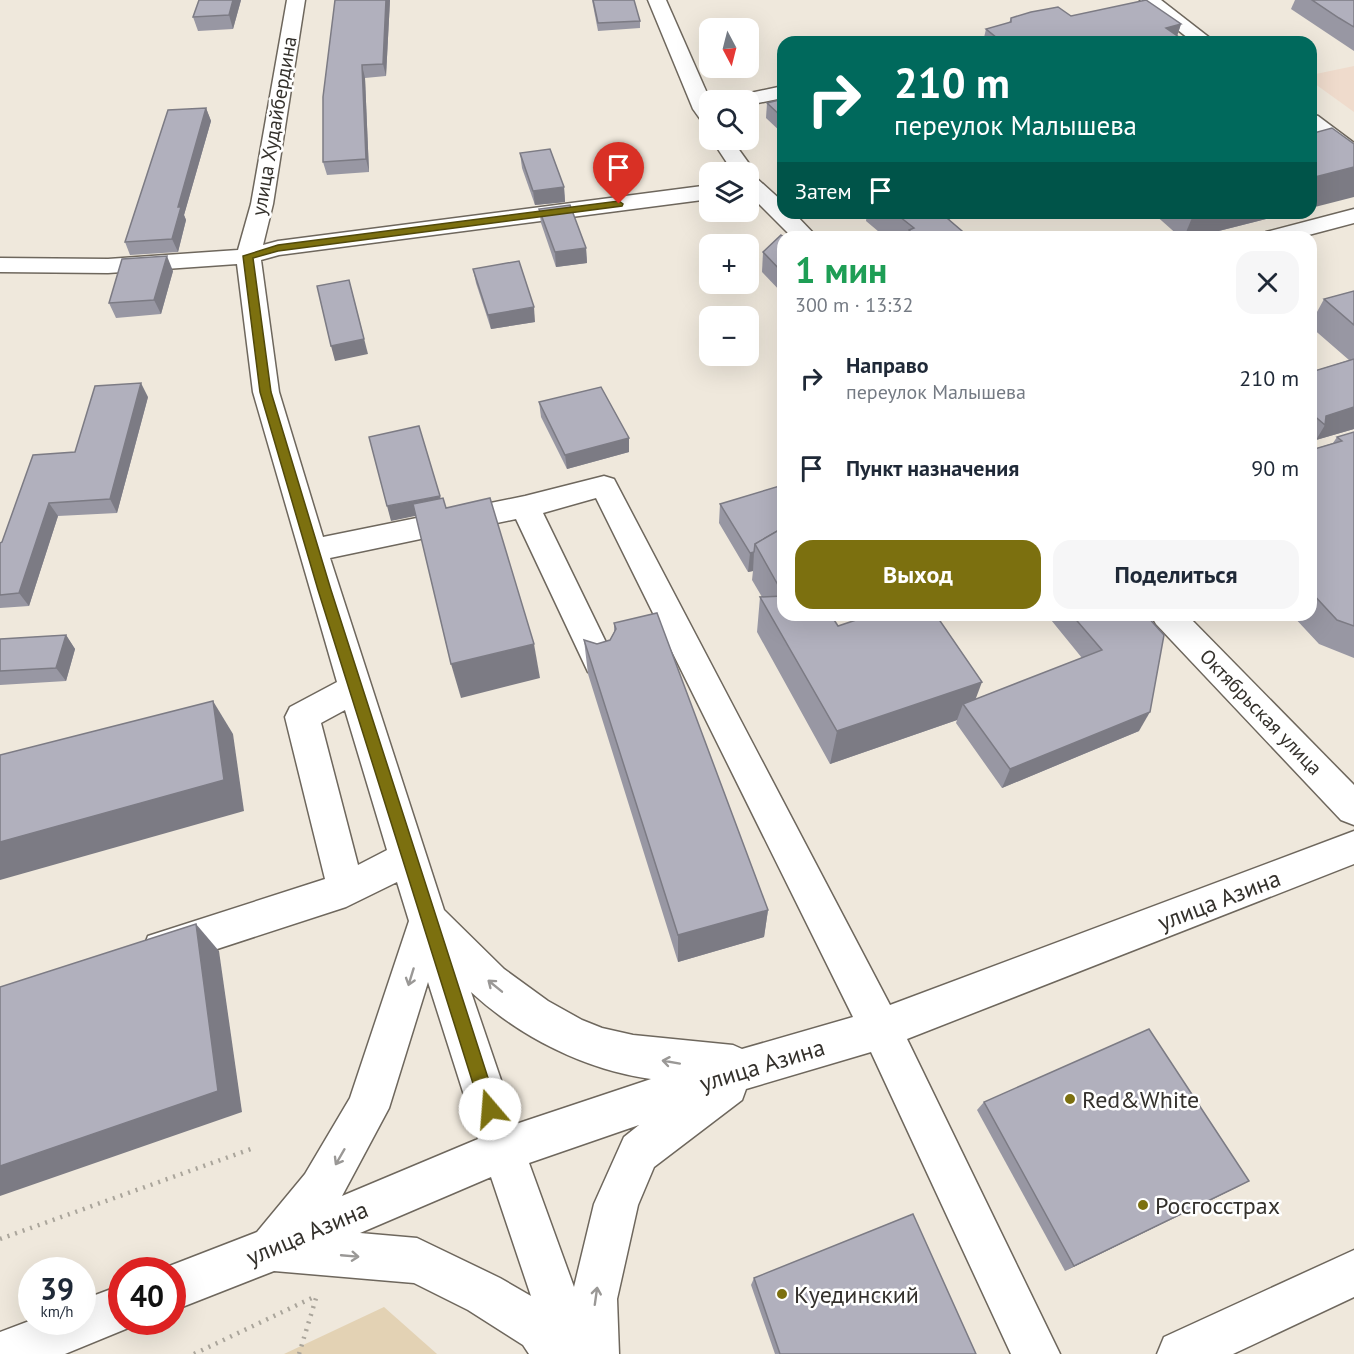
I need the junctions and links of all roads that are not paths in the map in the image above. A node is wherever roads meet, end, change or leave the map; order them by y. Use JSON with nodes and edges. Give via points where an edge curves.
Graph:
{"nodes":[{"id":1,"x":296,"y":0,"type":"edge"},
{"id":2,"x":657,"y":0,"type":"edge"},
{"id":3,"x":1154,"y":2,"type":"edge"},
{"id":4,"x":1132,"y":11,"type":"edge"},
{"id":5,"x":1197,"y":36,"type":"edge"},
{"id":6,"x":777,"y":93,"type":"edge"},
{"id":7,"x":699,"y":94,"type":"edge"},
{"id":8,"x":759,"y":97,"type":"edge"},
{"id":9,"x":1317,"y":125,"type":"edge"},
{"id":10,"x":1354,"y":154,"type":"edge"},
{"id":11,"x":699,"y":193,"type":"edge"},
{"id":12,"x":759,"y":193,"type":"edge"},
{"id":13,"x":777,"y":210,"type":"edge"},
{"id":14,"x":1354,"y":216,"type":"edge"},
{"id":15,"x":786,"y":219,"type":"edge"},
{"id":16,"x":799,"y":231,"type":"edge"},
{"id":17,"x":1297,"y":231,"type":"edge"},
{"id":18,"x":248,"y":256,"type":"junction"},
{"id":19,"x":0,"y":265,"type":"edge"},
{"id":20,"x":525,"y":507,"type":"junction"},
{"id":21,"x":312,"y":550,"type":"junction"},
{"id":22,"x":1173,"y":621,"type":"edge"},
{"id":23,"x":600,"y":663,"type":"edge"},
{"id":24,"x":355,"y":688,"type":"junction"},
{"id":25,"x":1354,"y":809,"type":"edge"},
{"id":26,"x":1354,"y":847,"type":"edge"},
{"id":27,"x":410,"y":857,"type":"junction"},
{"id":28,"x":346,"y":890,"type":"junction"},
{"id":29,"x":428,"y":921,"type":"junction"},
{"id":30,"x":134,"y":957,"type":"edge"},
{"id":31,"x":881,"y":1029,"type":"junction"},
{"id":32,"x":750,"y":1067,"type":"junction"},
{"id":33,"x":503,"y":1150,"type":"junction"},
{"id":34,"x":271,"y":1249,"type":"junction"},
{"id":35,"x":1354,"y":1273,"type":"edge"},
{"id":36,"x":186,"y":1282,"type":"edge"},
{"id":37,"x":108,"y":1314,"type":"edge"},
{"id":38,"x":5,"y":1354,"type":"edge"},
{"id":39,"x":556,"y":1354,"type":"edge"},
{"id":40,"x":574,"y":1354,"type":"edge"},
{"id":41,"x":595,"y":1354,"type":"edge"},
{"id":42,"x":1036,"y":1354,"type":"edge"},
{"id":43,"x":1181,"y":1354,"type":"edge"}],
"edges":[{"from":1,"to":18,"type":"street","name":"улица Худайбердина","via":[[262,204]]},
{"from":2,"to":7,"type":"street"},
{"from":3,"to":4,"type":"street"},
{"from":3,"to":5,"type":"street"},
{"from":6,"to":8,"type":"street"},
{"from":9,"to":10,"type":"street"},
{"from":11,"to":18,"type":"street","via":[[289,247]]},
{"from":12,"to":13,"type":"street"},
{"from":14,"to":17,"type":"street"},
{"from":15,"to":16,"type":"street"},
{"from":18,"to":19,"type":"street","via":[[108,266]]},
{"from":18,"to":21,"type":"street","name":"улица Худайбердина","via":[[266,392]]},
{"from":20,"to":21,"type":"street"},
{"from":20,"to":23,"type":"street"},
{"from":20,"to":31,"type":"street","via":[[604,486]]},
{"from":21,"to":24,"type":"street","name":"улица Худайбердина"},
{"from":22,"to":25,"type":"street","name":"Октябрьская улица"},
{"from":24,"to":27,"type":"street","name":"улица Худайбердина"},
{"from":24,"to":28,"type":"street","via":[[302,717]]},
{"from":26,"to":31,"type":"street","name":"улица Азина"},
{"from":27,"to":28,"type":"street"},
{"from":27,"to":29,"type":"street","name":"улица Худайбердина"},
{"from":28,"to":30,"type":"street"},
{"from":32,"to":29,"type":"street","one_way":true,"via":[[679,1064],[616,1052],[571,1034],[525,1010],[489,982]]},
{"from":29,"to":33,"type":"street","name":"улица Худайбердина"},
{"from":29,"to":34,"type":"street","one_way":true,"via":[[368,1108],[321,1190]]},
{"from":31,"to":32,"type":"street","name":"улица Азина"},
{"from":31,"to":42,"type":"street"},
{"from":32,"to":33,"type":"street","name":"улица Азина"},
{"from":41,"to":32,"type":"street","one_way":true,"via":[[594,1299],[616,1204],[639,1152]]},
{"from":33,"to":34,"type":"street","name":"улица Азина"},
{"from":33,"to":40,"type":"street","name":"улица Худайбердина"},
{"from":34,"to":36,"type":"street","name":"улица Азина"},
{"from":34,"to":39,"type":"street","one_way":true,"via":[[417,1261],[484,1294],[540,1328]]},
{"from":35,"to":43,"type":"street"},
{"from":37,"to":38,"type":"street"}]}
